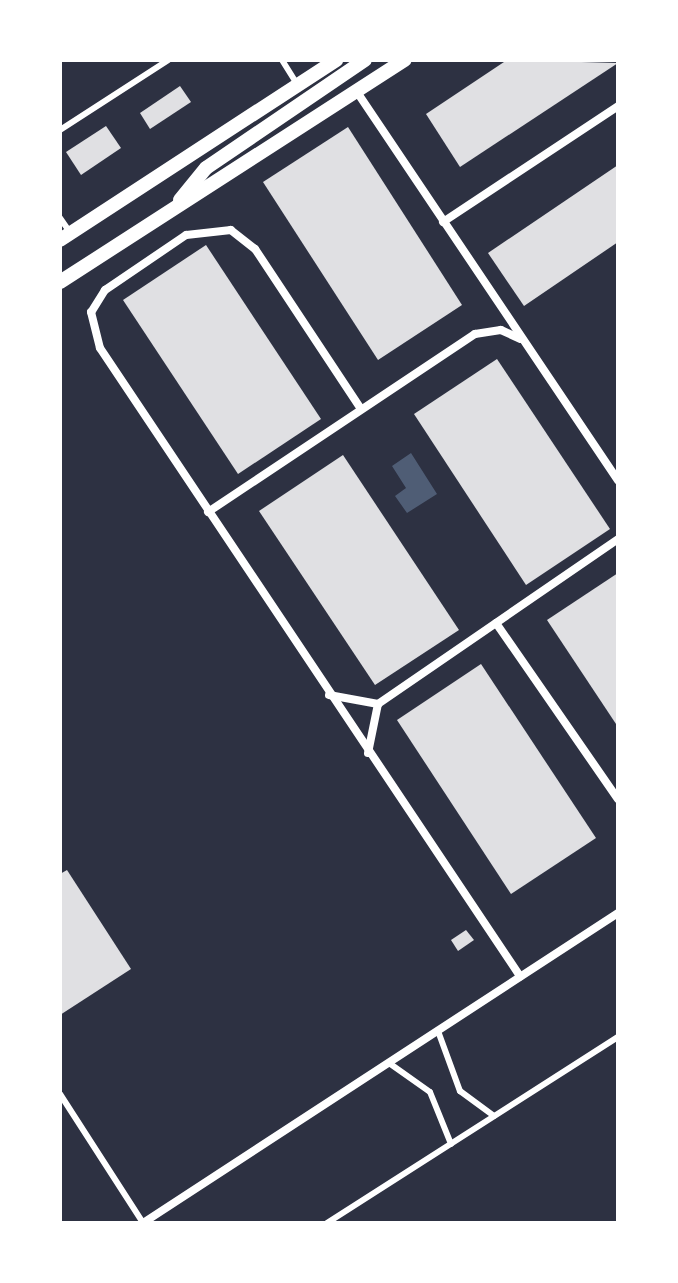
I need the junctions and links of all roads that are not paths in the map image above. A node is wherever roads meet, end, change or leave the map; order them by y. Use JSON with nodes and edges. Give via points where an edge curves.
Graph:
{"nodes":[{"id":1,"x":168,"y":60,"type":"edge"},
{"id":2,"x":282,"y":60,"type":"edge"},
{"id":3,"x":336,"y":60,"type":"edge"},
{"id":4,"x":365,"y":60,"type":"edge"},
{"id":5,"x":405,"y":60,"type":"edge"},
{"id":6,"x":298,"y":85,"type":"junction"},
{"id":7,"x":357,"y":92,"type":"junction"},
{"id":8,"x":618,"y":106,"type":"edge"},
{"id":9,"x":60,"y":130,"type":"edge"},
{"id":10,"x":178,"y":204,"type":"junction"},
{"id":11,"x":60,"y":218,"type":"edge"},
{"id":12,"x":443,"y":222,"type":"junction"},
{"id":13,"x":65,"y":236,"type":"edge"},
{"id":14,"x":60,"y":282,"type":"edge"},
{"id":15,"x":524,"y":342,"type":"junction"},
{"id":16,"x":361,"y":409,"type":"junction"},
{"id":17,"x":618,"y":480,"type":"edge"},
{"id":18,"x":208,"y":512,"type":"junction"},
{"id":19,"x":618,"y":539,"type":"edge"},
{"id":20,"x":496,"y":623,"type":"junction"},
{"id":21,"x":328,"y":695,"type":"junction"},
{"id":22,"x":378,"y":704,"type":"junction"},
{"id":23,"x":368,"y":754,"type":"junction"},
{"id":24,"x":618,"y":799,"type":"edge"},
{"id":25,"x":618,"y":913,"type":"edge"},
{"id":26,"x":520,"y":976,"type":"junction"},
{"id":27,"x":438,"y":1031,"type":"junction"},
{"id":28,"x":618,"y":1037,"type":"edge"},
{"id":29,"x":389,"y":1063,"type":"junction"},
{"id":30,"x":60,"y":1094,"type":"edge"},
{"id":31,"x":494,"y":1116,"type":"junction"},
{"id":32,"x":451,"y":1144,"type":"junction"},
{"id":33,"x":143,"y":1223,"type":"edge"},
{"id":34,"x":327,"y":1223,"type":"edge"}],
"edges":[{"from":1,"to":9,"type":"lane"},
{"from":2,"to":6,"type":"lane"},
{"from":3,"to":6,"type":"street"},
{"from":4,"to":10,"type":"street","via":[[206,168]]},
{"from":5,"to":7,"type":"street"},
{"from":6,"to":13,"type":"street"},
{"from":7,"to":10,"type":"street"},
{"from":7,"to":12,"type":"street"},
{"from":8,"to":12,"type":"street"},
{"from":10,"to":14,"type":"street"},
{"from":11,"to":13,"type":"lane"},
{"from":12,"to":15,"type":"street"},
{"from":15,"to":16,"type":"street","via":[[501,330],[475,334]]},
{"from":15,"to":17,"type":"street"},
{"from":16,"to":18,"type":"street"},
{"from":16,"to":18,"type":"street","via":[[244,238],[216,227],[186,235],[105,290],[91,325]]},
{"from":18,"to":21,"type":"street"},
{"from":19,"to":20,"type":"street"},
{"from":20,"to":22,"type":"street"},
{"from":20,"to":24,"type":"street"},
{"from":21,"to":22,"type":"street"},
{"from":21,"to":23,"type":"street"},
{"from":22,"to":23,"type":"street"},
{"from":23,"to":26,"type":"street"},
{"from":25,"to":26,"type":"street"},
{"from":26,"to":27,"type":"street"},
{"from":27,"to":29,"type":"street"},
{"from":27,"to":31,"type":"lane","via":[[452,1080]]},
{"from":28,"to":31,"type":"lane"},
{"from":29,"to":32,"type":"lane","via":[[430,1092]]},
{"from":29,"to":33,"type":"street"},
{"from":30,"to":33,"type":"lane"},
{"from":31,"to":32,"type":"lane"},
{"from":32,"to":34,"type":"lane"}]}
